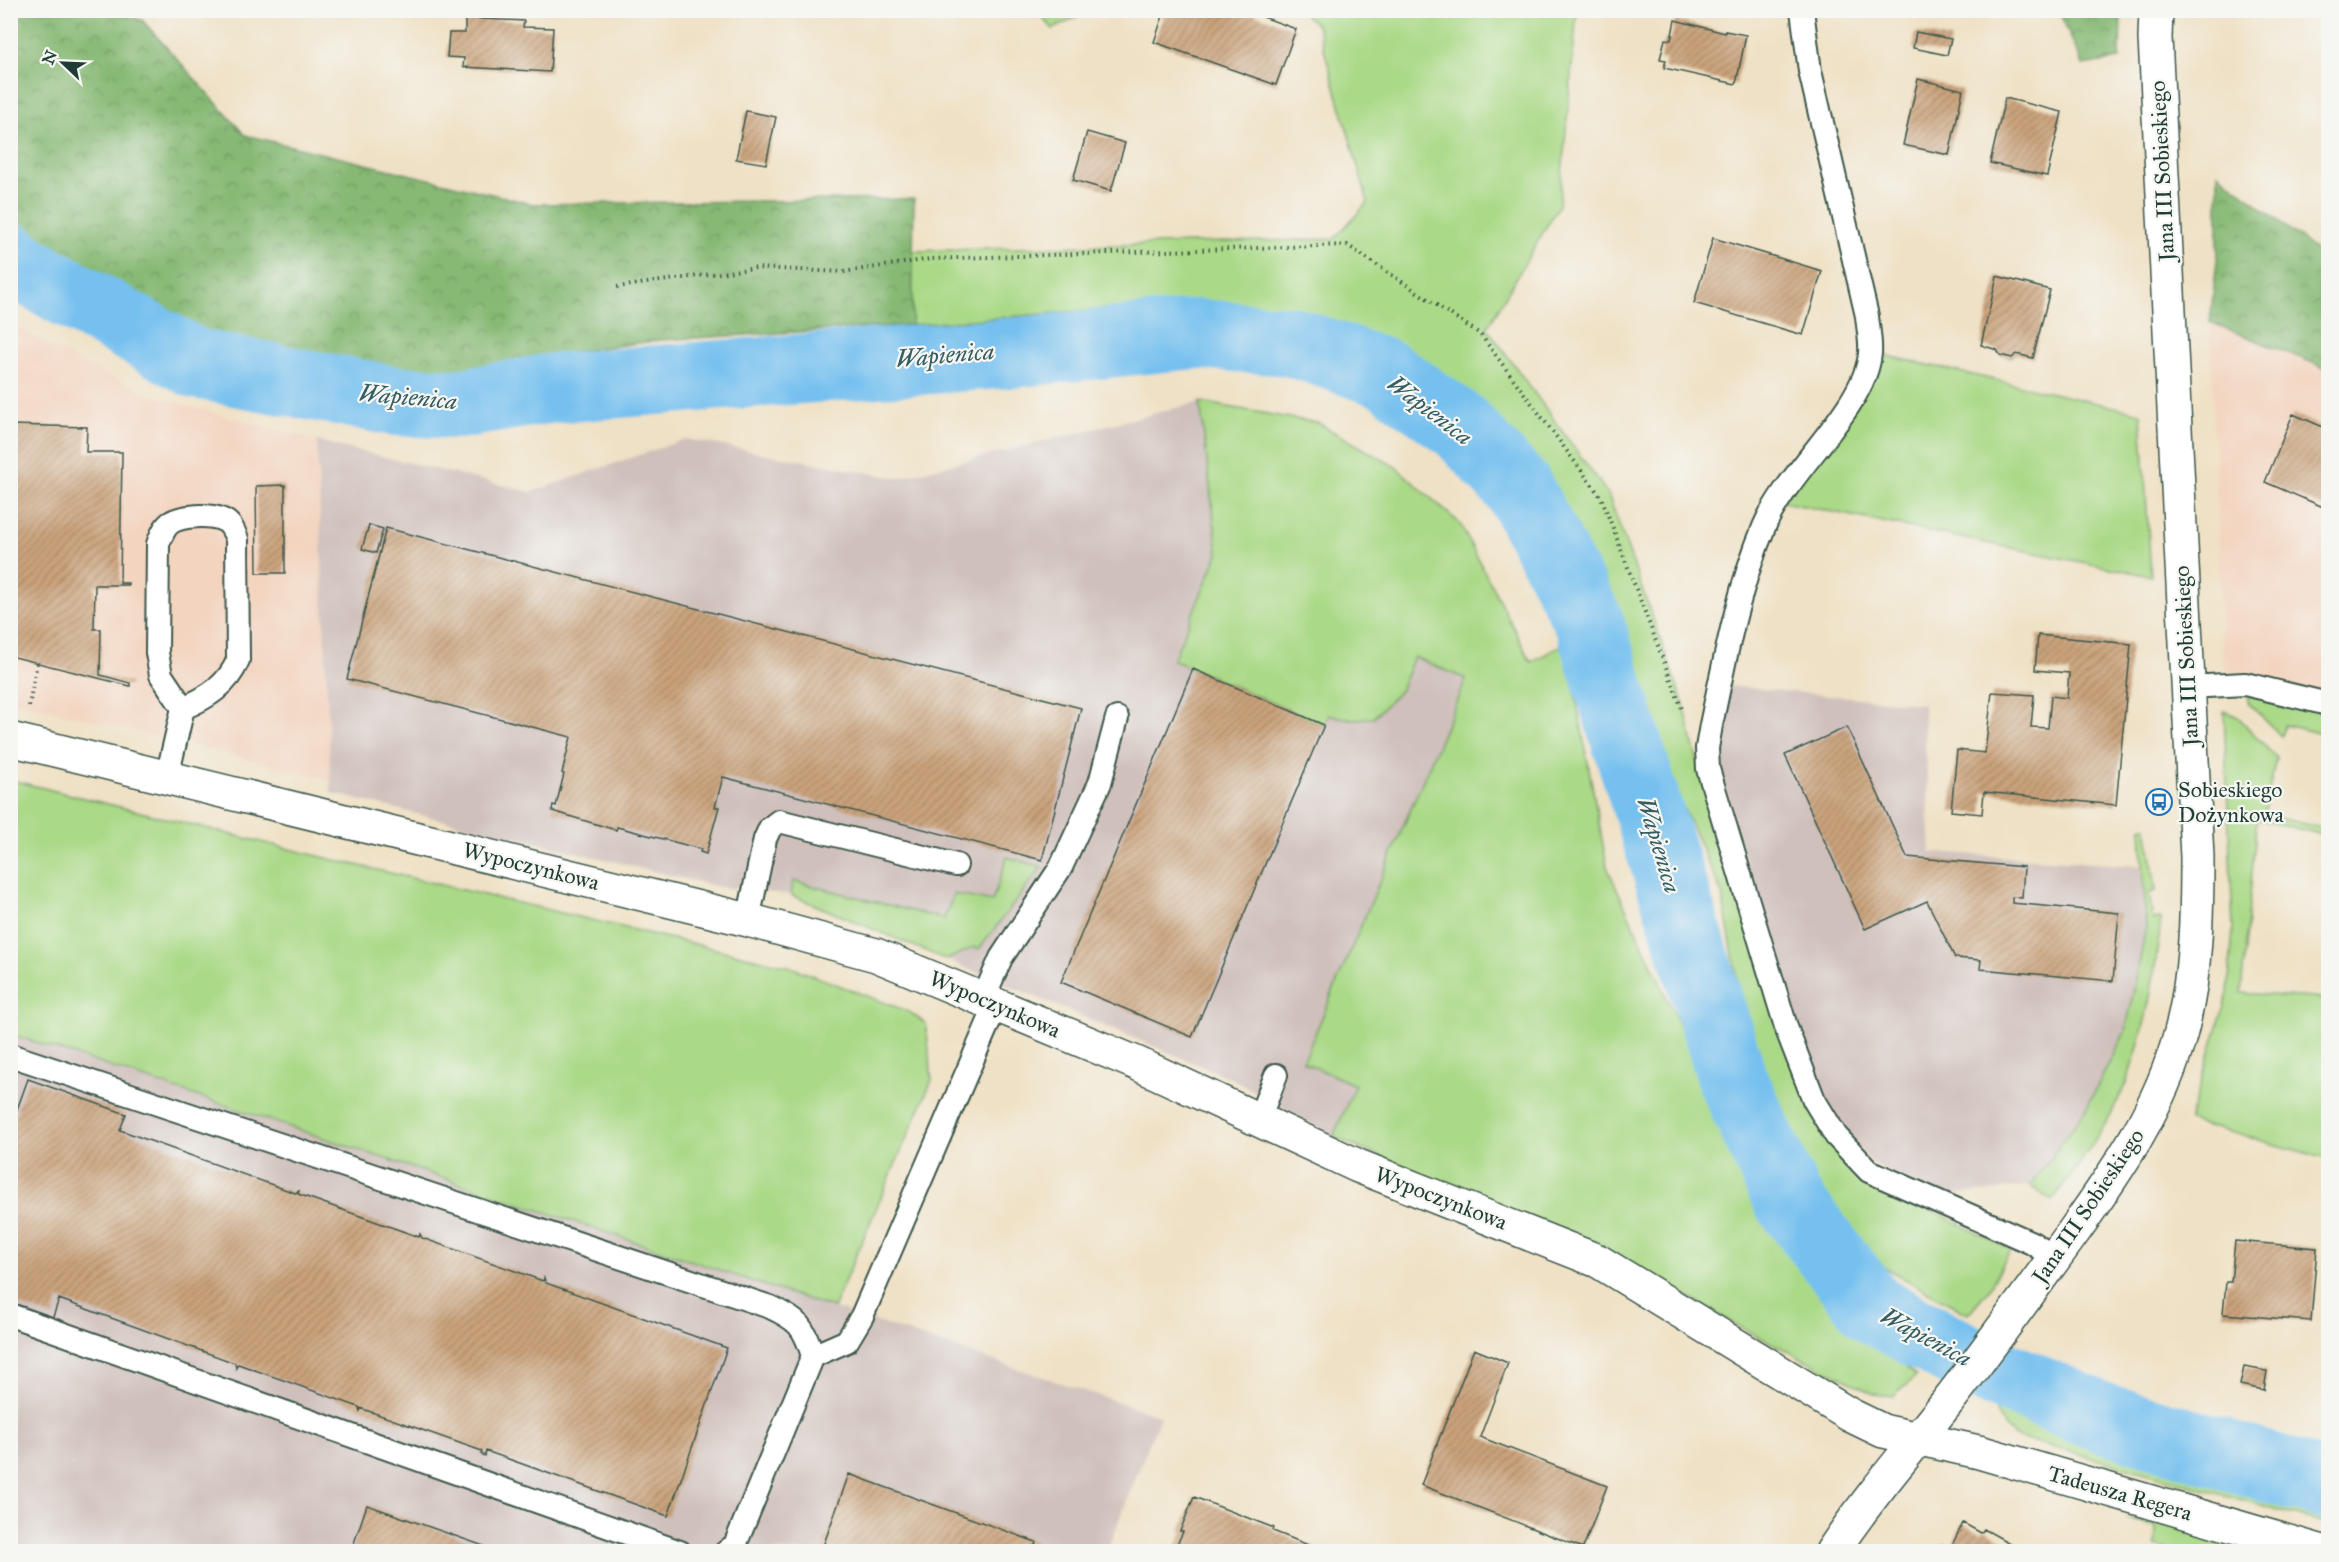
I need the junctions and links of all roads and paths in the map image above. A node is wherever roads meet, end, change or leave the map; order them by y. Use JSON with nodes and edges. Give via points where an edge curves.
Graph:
{"nodes":[{"id":1,"x":1802,"y":10,"type":"edge"},
{"id":2,"x":2156,"y":10,"type":"edge"},
{"id":3,"x":617,"y":286,"type":"dead end"},
{"id":4,"x":36,"y":663,"type":"dead end"},
{"id":5,"x":2188,"y":687,"type":"junction"},
{"id":6,"x":2328,"y":704,"type":"edge"},
{"id":7,"x":183,"y":708,"type":"junction"},
{"id":8,"x":1118,"y":718,"type":"dead end"},
{"id":9,"x":16,"y":741,"type":"edge"},
{"id":10,"x":1707,"y":748,"type":"junction"},
{"id":11,"x":167,"y":777,"type":"junction"},
{"id":12,"x":956,"y":865,"type":"dead end"},
{"id":13,"x":748,"y":920,"type":"junction"},
{"id":14,"x":989,"y":1002,"type":"junction"},
{"id":15,"x":10,"y":1055,"type":"edge"},
{"id":16,"x":1276,"y":1075,"type":"dead end"},
{"id":17,"x":1259,"y":1119,"type":"junction"},
{"id":18,"x":2055,"y":1258,"type":"junction"},
{"id":19,"x":10,"y":1315,"type":"edge"},
{"id":20,"x":813,"y":1356,"type":"junction"},
{"id":21,"x":1916,"y":1440,"type":"junction"},
{"id":22,"x":680,"y":1551,"type":"edge"},
{"id":23,"x":726,"y":1551,"type":"edge"},
{"id":24,"x":1832,"y":1551,"type":"edge"},
{"id":25,"x":2324,"y":1551,"type":"edge"}],
"edges":[{"from":1,"to":10,"type":"lane","via":[[1810,71],[1867,316],[1870,353],[1863,381],[1783,490],[1765,524],[1749,564]]},
{"from":2,"to":5,"type":"street","name":"Jana III Sobieskiego"},
{"from":3,"to":10,"type":"path","via":[[756,268],[843,272],[930,259],[1347,245],[1480,334],[1601,497],[1692,735]]},
{"from":4,"to":9,"type":"path"},
{"from":5,"to":6,"type":"lane","via":[[2245,684]]},
{"from":5,"to":18,"type":"street","name":"Jana III Sobieskiego","via":[[2197,909],[2191,989],[2181,1034],[2146,1122],[2121,1165]]},
{"from":7,"to":7,"type":"lane","via":[[160,675],[158,544],[172,522],[209,517],[224,520],[237,539],[238,660],[233,672],[208,697]]},
{"from":7,"to":11,"type":"lane"},
{"from":8,"to":14,"type":"lane","via":[[1100,783],[1061,867],[1001,958]]},
{"from":9,"to":11,"type":"street","name":"Wypoczynkowa"},
{"from":10,"to":18,"type":"lane","via":[[1708,769],[1787,1030],[1814,1100],[1836,1137],[1869,1171],[2032,1243]]},
{"from":11,"to":13,"type":"street","name":"Wypoczynkowa"},
{"from":12,"to":13,"type":"lane","via":[[779,821],[765,839]]},
{"from":13,"to":14,"type":"street","name":"Wypoczynkowa","via":[[876,955]]},
{"from":14,"to":17,"type":"street","name":"Wypoczynkowa"},
{"from":14,"to":20,"type":"lane","via":[[862,1316],[847,1341]]},
{"from":15,"to":20,"type":"lane","via":[[770,1307],[794,1318],[806,1333]]},
{"from":16,"to":17,"type":"lane"},
{"from":17,"to":21,"type":"street","name":"Wypoczynkowa","via":[[1358,1166],[1598,1261],[1850,1415],[1883,1431]]},
{"from":18,"to":21,"type":"street","name":"Jana III Sobieskiego"},
{"from":19,"to":22,"type":"lane"},
{"from":20,"to":23,"type":"lane","via":[[735,1545]]},
{"from":21,"to":24,"type":"street","name":"Jana III Sobieskiego"},
{"from":21,"to":25,"type":"street","name":"Tadeusza Regera","via":[[1979,1452]]}]}
